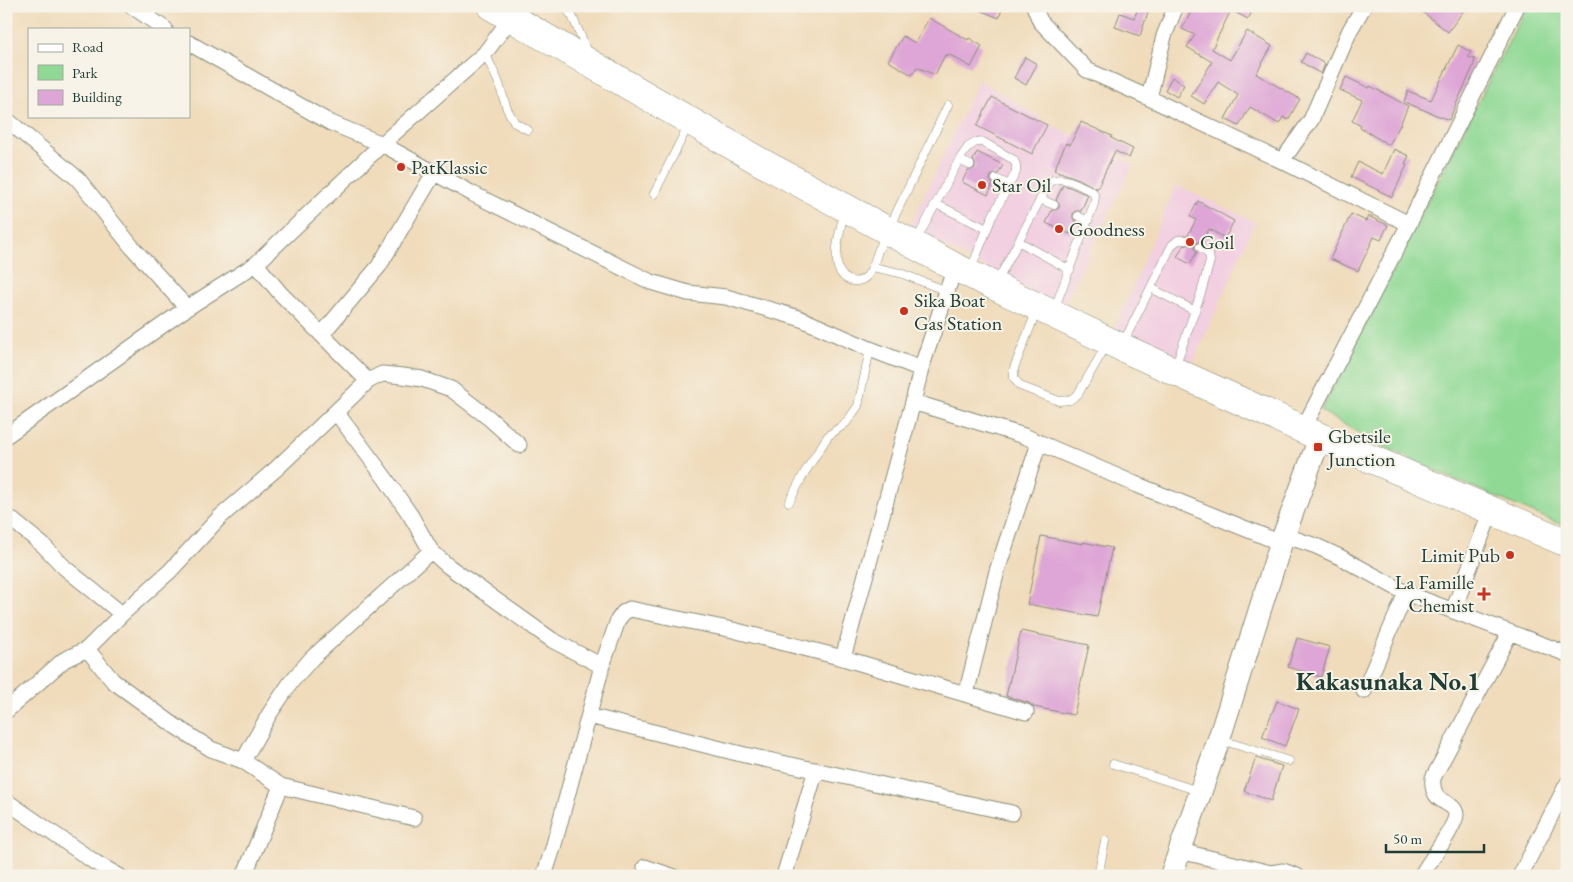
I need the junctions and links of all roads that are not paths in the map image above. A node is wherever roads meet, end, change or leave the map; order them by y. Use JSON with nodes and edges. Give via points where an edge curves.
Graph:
{"nodes":[{"id":1,"x":132,"y":6,"type":"edge"},
{"id":2,"x":564,"y":6,"type":"edge"},
{"id":3,"x":1034,"y":6,"type":"edge"},
{"id":4,"x":1176,"y":6,"type":"edge"},
{"id":5,"x":1364,"y":6,"type":"edge"},
{"id":6,"x":1518,"y":6,"type":"edge"},
{"id":7,"x":501,"y":12,"type":"edge"},
{"id":8,"x":164,"y":28,"type":"edge"},
{"id":9,"x":190,"y":44,"type":"edge"},
{"id":10,"x":486,"y":53,"type":"junction"},
{"id":11,"x":595,"y":67,"type":"junction"},
{"id":12,"x":1149,"y":98,"type":"junction"},
{"id":13,"x":948,"y":105,"type":"dead end"},
{"id":14,"x":6,"y":118,"type":"edge"},
{"id":15,"x":690,"y":122,"type":"junction"},
{"id":16,"x":528,"y":130,"type":"dead end"},
{"id":17,"x":382,"y":144,"type":"junction"},
{"id":18,"x":959,"y":160,"type":"junction"},
{"id":19,"x":1282,"y":161,"type":"junction"},
{"id":20,"x":970,"y":165,"type":"dead end"},
{"id":21,"x":434,"y":173,"type":"junction"},
{"id":22,"x":996,"y":178,"type":"dead end"},
{"id":23,"x":1009,"y":185,"type":"junction"},
{"id":24,"x":654,"y":194,"type":"dead end"},
{"id":25,"x":1040,"y":198,"type":"junction"},
{"id":26,"x":936,"y":204,"type":"junction"},
{"id":27,"x":1054,"y":205,"type":"dead end"},
{"id":28,"x":844,"y":207,"type":"junction"},
{"id":29,"x":1078,"y":216,"type":"dead end"},
{"id":30,"x":1088,"y":221,"type":"junction"},
{"id":31,"x":1409,"y":224,"type":"junction"},
{"id":32,"x":987,"y":229,"type":"junction"},
{"id":33,"x":888,"y":231,"type":"junction"},
{"id":34,"x":1186,"y":240,"type":"dead end"},
{"id":35,"x":1018,"y":241,"type":"junction"},
{"id":36,"x":914,"y":244,"type":"junction"},
{"id":37,"x":1200,"y":246,"type":"dead end"},
{"id":38,"x":256,"y":264,"type":"junction"},
{"id":39,"x":873,"y":267,"type":"junction"},
{"id":40,"x":1070,"y":270,"type":"junction"},
{"id":41,"x":957,"y":277,"type":"junction"},
{"id":42,"x":996,"y":286,"type":"junction"},
{"id":43,"x":1151,"y":288,"type":"junction"},
{"id":44,"x":187,"y":308,"type":"junction"},
{"id":45,"x":1046,"y":310,"type":"junction"},
{"id":46,"x":1195,"y":311,"type":"junction"},
{"id":47,"x":322,"y":334,"type":"junction"},
{"id":48,"x":1114,"y":344,"type":"junction"},
{"id":49,"x":870,"y":349,"type":"junction"},
{"id":50,"x":921,"y":369,"type":"junction"},
{"id":51,"x":1173,"y":371,"type":"junction"},
{"id":52,"x":368,"y":381,"type":"junction"},
{"id":53,"x":913,"y":402,"type":"junction"},
{"id":54,"x":336,"y":412,"type":"junction"},
{"id":55,"x":1311,"y":433,"type":"junction"},
{"id":56,"x":6,"y":436,"type":"edge"},
{"id":57,"x":1039,"y":442,"type":"junction"},
{"id":58,"x":519,"y":445,"type":"dead end"},
{"id":59,"x":789,"y":502,"type":"dead end"},
{"id":60,"x":1491,"y":512,"type":"junction"},
{"id":61,"x":6,"y":515,"type":"edge"},
{"id":62,"x":1282,"y":539,"type":"junction"},
{"id":63,"x":1567,"y":543,"type":"edge"},
{"id":64,"x":431,"y":552,"type":"junction"},
{"id":65,"x":1406,"y":593,"type":"junction"},
{"id":66,"x":1453,"y":611,"type":"junction"},
{"id":67,"x":122,"y":614,"type":"junction"},
{"id":68,"x":1510,"y":633,"type":"junction"},
{"id":69,"x":87,"y":649,"type":"junction"},
{"id":70,"x":1567,"y":654,"type":"edge"},
{"id":71,"x":843,"y":658,"type":"junction"},
{"id":72,"x":602,"y":666,"type":"junction"},
{"id":73,"x":1364,"y":691,"type":"dead end"},
{"id":74,"x":966,"y":694,"type":"junction"},
{"id":75,"x":6,"y":711,"type":"edge"},
{"id":76,"x":1026,"y":712,"type":"dead end"},
{"id":77,"x":589,"y":716,"type":"junction"},
{"id":78,"x":1219,"y":739,"type":"junction"},
{"id":79,"x":244,"y":761,"type":"junction"},
{"id":80,"x":1289,"y":761,"type":"dead end"},
{"id":81,"x":1112,"y":764,"type":"dead end"},
{"id":82,"x":816,"y":770,"type":"junction"},
{"id":83,"x":1567,"y":784,"type":"edge"},
{"id":84,"x":281,"y":786,"type":"junction"},
{"id":85,"x":1200,"y":792,"type":"junction"},
{"id":86,"x":6,"y":801,"type":"edge"},
{"id":87,"x":1012,"y":813,"type":"dead end"},
{"id":88,"x":414,"y":818,"type":"dead end"},
{"id":89,"x":1105,"y":840,"type":"dead end"},
{"id":90,"x":1180,"y":851,"type":"junction"},
{"id":91,"x":645,"y":867,"type":"dead end"},
{"id":92,"x":1270,"y":874,"type":"edge"},
{"id":93,"x":119,"y":876,"type":"edge"},
{"id":94,"x":244,"y":876,"type":"edge"},
{"id":95,"x":544,"y":876,"type":"edge"},
{"id":96,"x":672,"y":876,"type":"edge"},
{"id":97,"x":784,"y":876,"type":"edge"},
{"id":98,"x":1098,"y":876,"type":"edge"},
{"id":99,"x":1171,"y":876,"type":"edge"},
{"id":100,"x":1297,"y":876,"type":"edge"},
{"id":101,"x":1421,"y":876,"type":"edge"},
{"id":102,"x":1520,"y":876,"type":"edge"}],
"edges":[{"from":1,"to":8,"type":"street"},
{"from":2,"to":11,"type":"lane","via":[[572,16]]},
{"from":3,"to":12,"type":"street","via":[[1040,21],[1087,70]]},
{"from":4,"to":12,"type":"street","via":[[1164,36]]},
{"from":5,"to":19,"type":"street","via":[[1350,30],[1311,120]]},
{"from":6,"to":31,"type":"street"},
{"from":7,"to":10,"type":"street"},
{"from":7,"to":11,"type":"highway"},
{"from":9,"to":17,"type":"street","via":[[331,123]]},
{"from":10,"to":16,"type":"lane","via":[[507,109],[515,122]]},
{"from":10,"to":17,"type":"street"},
{"from":11,"to":15,"type":"highway"},
{"from":12,"to":19,"type":"street"},
{"from":13,"to":33,"type":"lane"},
{"from":14,"to":44,"type":"street","via":[[78,179],[132,247]]},
{"from":15,"to":24,"type":"lane"},
{"from":15,"to":28,"type":"highway"},
{"from":17,"to":21,"type":"street"},
{"from":17,"to":38,"type":"street"},
{"from":18,"to":20,"type":"lane"},
{"from":18,"to":23,"type":"lane","via":[[968,147],[983,142],[1014,160],[1016,172]]},
{"from":18,"to":26,"type":"lane"},
{"from":19,"to":31,"type":"street"},
{"from":21,"to":47,"type":"street","via":[[379,266]]},
{"from":21,"to":49,"type":"street","via":[[651,282],[688,293],[726,297],[799,318]]},
{"from":22,"to":23,"type":"lane"},
{"from":23,"to":32,"type":"lane"},
{"from":25,"to":27,"type":"lane"},
{"from":25,"to":30,"type":"lane","via":[[1050,182],[1064,178],[1093,192],[1094,204]]},
{"from":25,"to":35,"type":"lane"},
{"from":26,"to":32,"type":"lane"},
{"from":26,"to":36,"type":"lane"},
{"from":28,"to":33,"type":"highway"},
{"from":28,"to":39,"type":"lane","via":[[836,264],[841,275],[847,281],[856,282],[866,277]]},
{"from":29,"to":30,"type":"lane"},
{"from":30,"to":40,"type":"lane"},
{"from":31,"to":55,"type":"street"},
{"from":32,"to":41,"type":"lane"},
{"from":33,"to":36,"type":"highway"},
{"from":33,"to":39,"type":"lane"},
{"from":34,"to":43,"type":"lane","via":[[1178,240],[1172,245]]},
{"from":35,"to":40,"type":"lane"},
{"from":35,"to":42,"type":"lane"},
{"from":36,"to":41,"type":"highway"},
{"from":37,"to":46,"type":"lane","via":[[1209,254],[1210,261]]},
{"from":38,"to":44,"type":"street"},
{"from":38,"to":47,"type":"street"},
{"from":39,"to":41,"type":"lane","via":[[900,273]]},
{"from":40,"to":45,"type":"lane"},
{"from":41,"to":42,"type":"highway"},
{"from":41,"to":50,"type":"street"},
{"from":42,"to":45,"type":"highway"},
{"from":43,"to":46,"type":"lane"},
{"from":43,"to":48,"type":"lane"},
{"from":44,"to":56,"type":"street"},
{"from":45,"to":48,"type":"highway"},
{"from":45,"to":48,"type":"lane","via":[[1014,368],[1014,378],[1020,386],[1059,401],[1070,400],[1078,394]]},
{"from":46,"to":51,"type":"lane"},
{"from":47,"to":52,"type":"street"},
{"from":48,"to":51,"type":"highway"},
{"from":49,"to":50,"type":"street"},
{"from":49,"to":59,"type":"lane","via":[[858,406],[846,423],[828,436]]},
{"from":50,"to":53,"type":"street"},
{"from":51,"to":55,"type":"highway"},
{"from":52,"to":54,"type":"street"},
{"from":52,"to":58,"type":"street","via":[[382,374],[404,376],[451,389]]},
{"from":53,"to":57,"type":"street"},
{"from":53,"to":71,"type":"street"},
{"from":54,"to":64,"type":"street","via":[[396,493]]},
{"from":54,"to":67,"type":"street","via":[[220,517],[170,571]]},
{"from":55,"to":60,"type":"highway"},
{"from":55,"to":62,"type":"street"},
{"from":57,"to":62,"type":"street"},
{"from":57,"to":74,"type":"street","via":[[997,571]]},
{"from":60,"to":63,"type":"highway"},
{"from":60,"to":66,"type":"street"},
{"from":61,"to":67,"type":"street"},
{"from":62,"to":65,"type":"street","via":[[1316,546]]},
{"from":62,"to":78,"type":"street"},
{"from":64,"to":72,"type":"street","via":[[552,640]]},
{"from":64,"to":79,"type":"street","via":[[312,658],[270,713]]},
{"from":65,"to":66,"type":"street"},
{"from":65,"to":73,"type":"street"},
{"from":66,"to":68,"type":"street"},
{"from":67,"to":69,"type":"street"},
{"from":68,"to":70,"type":"street"},
{"from":68,"to":101,"type":"street","via":[[1433,778],[1432,788],[1438,798],[1453,807],[1456,815],[1452,827]]},
{"from":69,"to":75,"type":"street","via":[[64,660]]},
{"from":69,"to":79,"type":"street","via":[[113,681],[175,726],[211,749]]},
{"from":71,"to":72,"type":"street","via":[[733,630],[630,609],[618,620]]},
{"from":71,"to":74,"type":"street"},
{"from":72,"to":77,"type":"street"},
{"from":74,"to":76,"type":"street"},
{"from":77,"to":82,"type":"street"},
{"from":77,"to":95,"type":"street"},
{"from":78,"to":80,"type":"lane"},
{"from":78,"to":85,"type":"street"},
{"from":79,"to":84,"type":"street"},
{"from":81,"to":85,"type":"lane"},
{"from":82,"to":87,"type":"street"},
{"from":82,"to":97,"type":"street"},
{"from":83,"to":102,"type":"street"},
{"from":84,"to":88,"type":"street"},
{"from":84,"to":94,"type":"street"},
{"from":85,"to":90,"type":"street"},
{"from":86,"to":93,"type":"street"},
{"from":89,"to":98,"type":"lane"},
{"from":90,"to":92,"type":"street"},
{"from":90,"to":99,"type":"street"},
{"from":91,"to":96,"type":"street"},
{"from":92,"to":100,"type":"street","via":[[1283,871]]}]}
